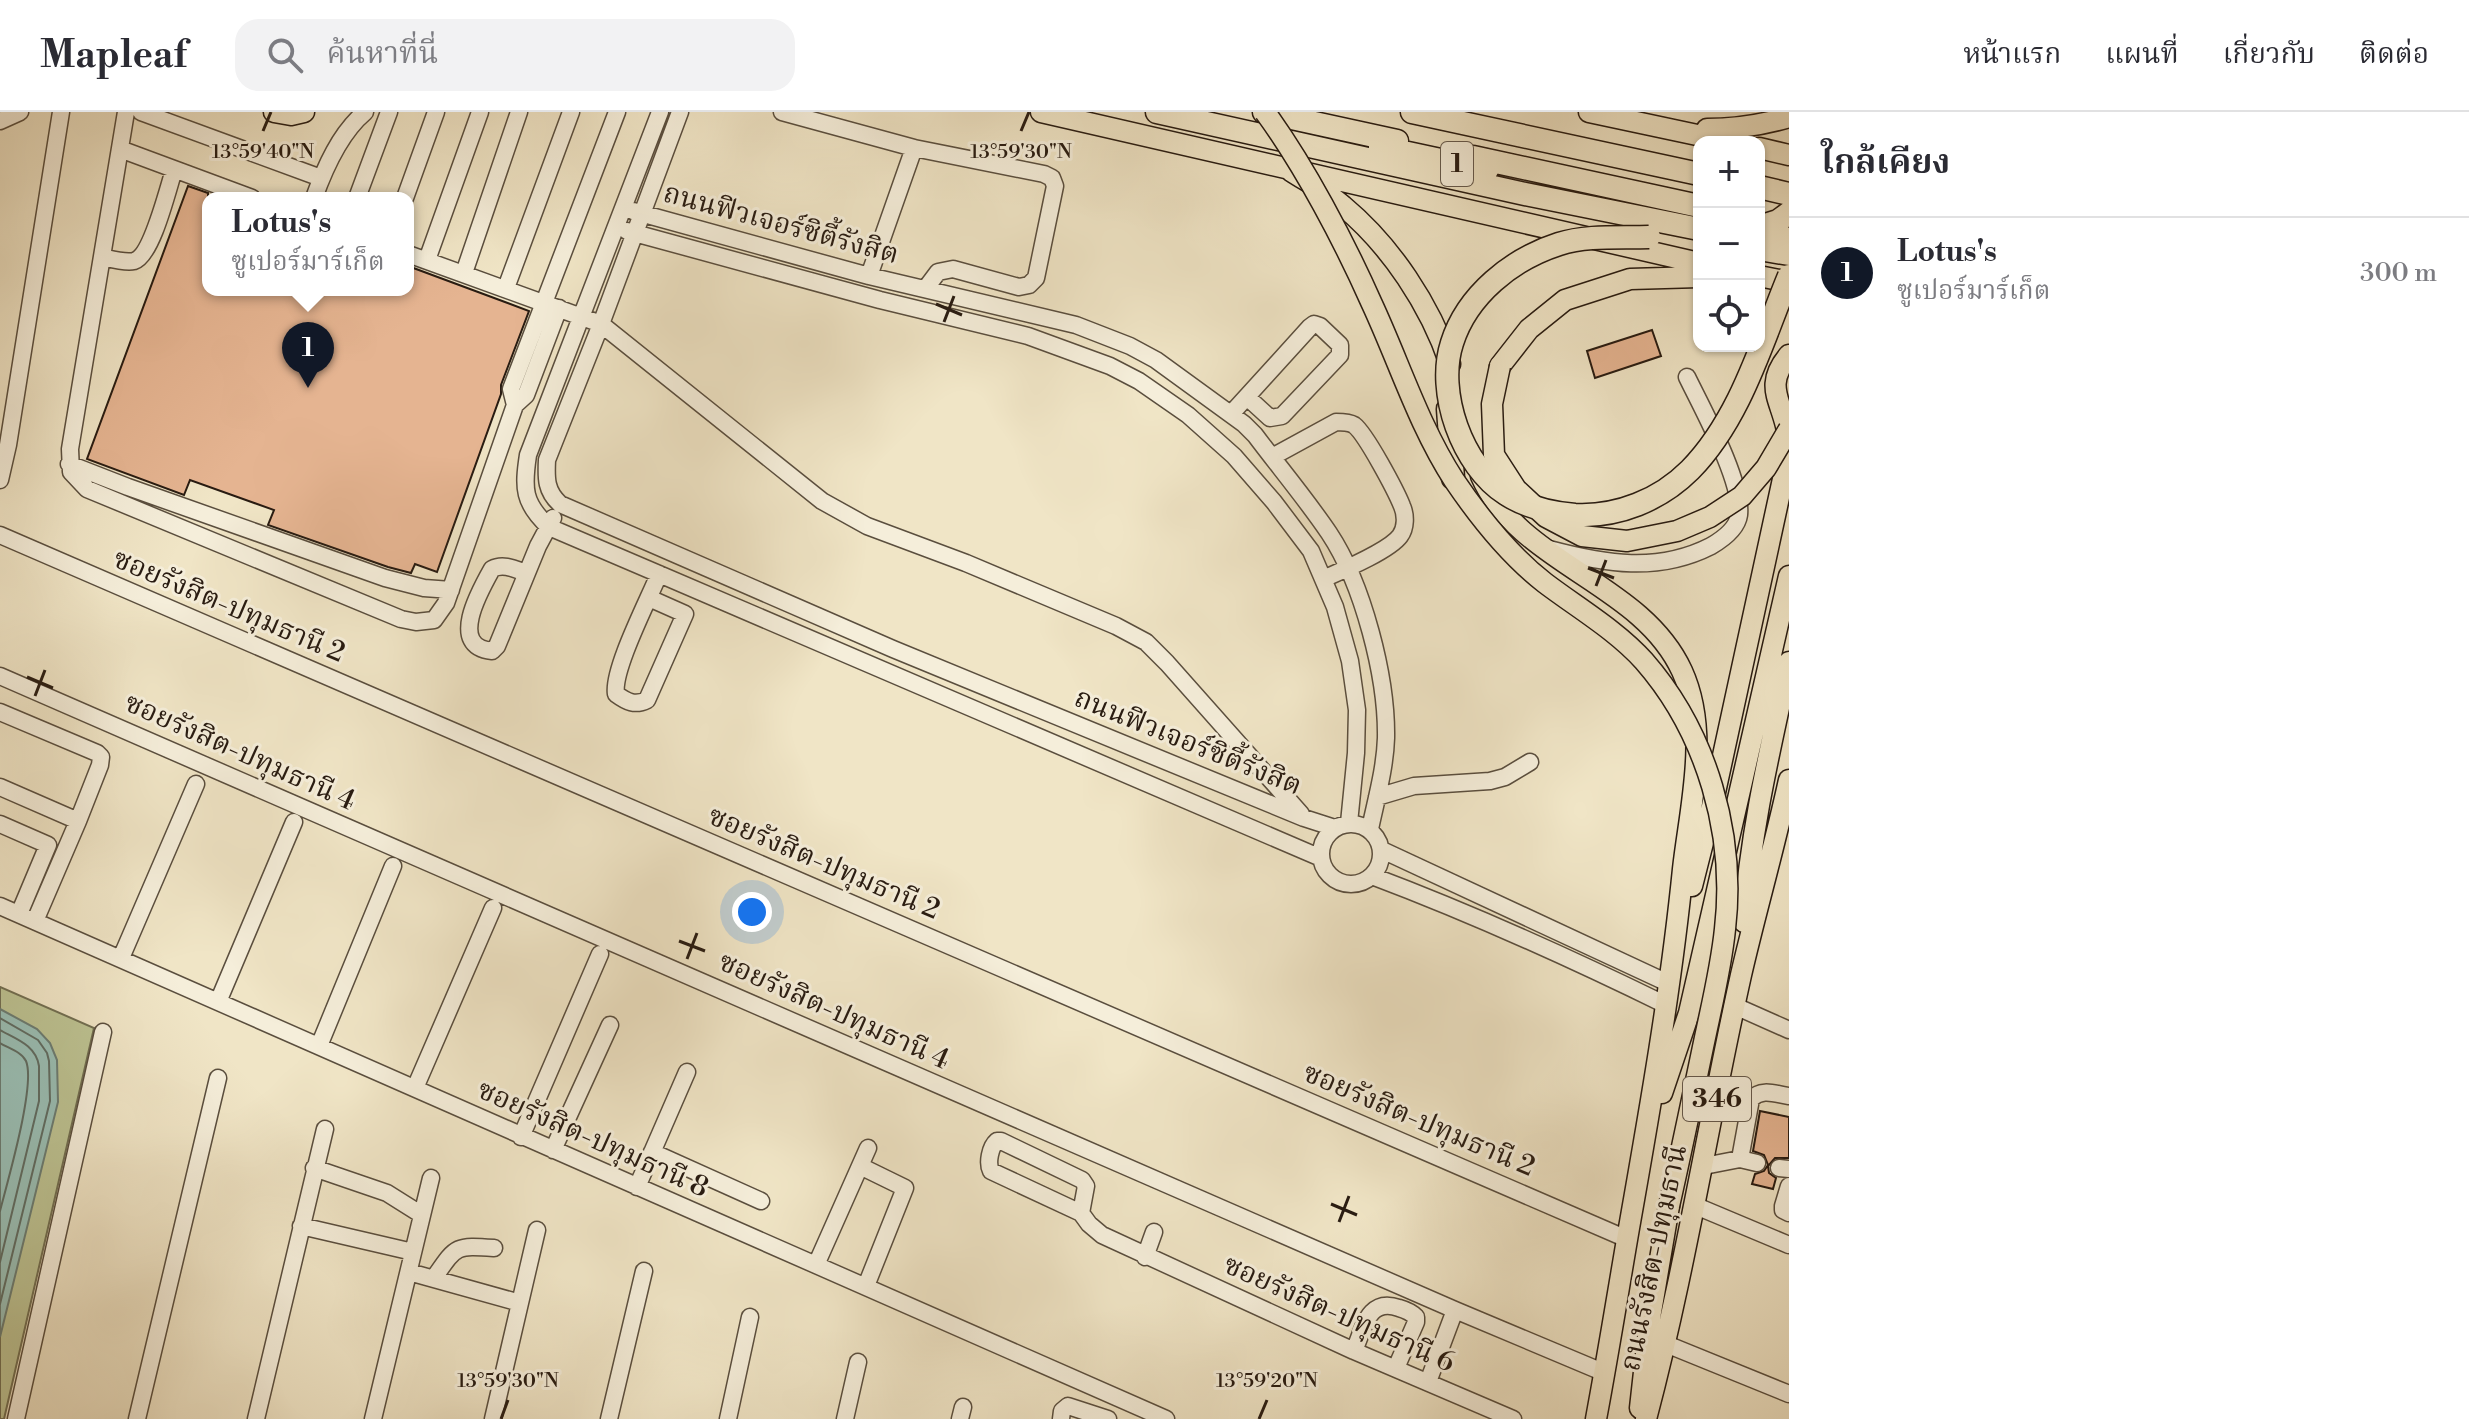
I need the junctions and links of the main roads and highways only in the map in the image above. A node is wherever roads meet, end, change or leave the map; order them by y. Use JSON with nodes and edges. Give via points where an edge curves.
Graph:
{"nodes":[{"id":1,"x":274,"y":112,"type":"edge"},
{"id":2,"x":304,"y":112,"type":"edge"},
{"id":3,"x":1041,"y":112,"type":"edge"},
{"id":4,"x":1157,"y":112,"type":"edge"},
{"id":5,"x":1214,"y":112,"type":"edge"},
{"id":6,"x":1265,"y":112,"type":"edge"},
{"id":7,"x":1412,"y":112,"type":"edge"},
{"id":8,"x":1453,"y":112,"type":"edge"},
{"id":9,"x":1589,"y":112,"type":"edge"},
{"id":10,"x":1789,"y":117,"type":"edge"},
{"id":11,"x":1663,"y":127,"type":"junction"},
{"id":12,"x":1703,"y":136,"type":"edge"},
{"id":13,"x":1765,"y":149,"type":"edge"},
{"id":14,"x":1789,"y":155,"type":"edge"},
{"id":15,"x":1693,"y":163,"type":"edge"},
{"id":16,"x":1291,"y":171,"type":"junction"},
{"id":17,"x":1693,"y":173,"type":"edge"},
{"id":18,"x":1765,"y":178,"type":"edge"},
{"id":19,"x":1789,"y":183,"type":"edge"},
{"id":20,"x":1765,"y":188,"type":"edge"},
{"id":21,"x":1789,"y":194,"type":"edge"},
{"id":22,"x":1693,"y":205,"type":"edge"},
{"id":23,"x":1789,"y":213,"type":"edge"},
{"id":24,"x":1693,"y":217,"type":"edge"},
{"id":25,"x":1765,"y":220,"type":"edge"},
{"id":26,"x":1789,"y":225,"type":"edge"},
{"id":27,"x":1765,"y":227,"type":"edge"},
{"id":28,"x":1693,"y":228,"type":"edge"},
{"id":29,"x":1765,"y":232,"type":"edge"},
{"id":30,"x":1789,"y":239,"type":"edge"},
{"id":31,"x":1693,"y":241,"type":"edge"},
{"id":32,"x":1765,"y":250,"type":"edge"},
{"id":33,"x":1789,"y":254,"type":"edge"},
{"id":34,"x":1693,"y":262,"type":"edge"},
{"id":35,"x":1693,"y":277,"type":"edge"},
{"id":36,"x":1765,"y":277,"type":"edge"},
{"id":37,"x":1789,"y":279,"type":"edge"},
{"id":38,"x":1789,"y":355,"type":"edge"},
{"id":39,"x":1447,"y":396,"type":"junction"},
{"id":40,"x":1789,"y":429,"type":"edge"},
{"id":41,"x":1788,"y":463,"type":"edge"},
{"id":42,"x":1453,"y":478,"type":"junction"},
{"id":43,"x":1789,"y":576,"type":"edge"},
{"id":44,"x":1789,"y":662,"type":"edge"},
{"id":45,"x":1788,"y":790,"type":"edge"},
{"id":46,"x":1675,"y":952,"type":"junction"},
{"id":47,"x":1741,"y":975,"type":"junction"},
{"id":48,"x":1643,"y":1149,"type":"junction"},
{"id":49,"x":1596,"y":1419,"type":"edge"},
{"id":50,"x":1639,"y":1419,"type":"edge"},
{"id":51,"x":1646,"y":1419,"type":"edge"}],
"edges":[{"from":1,"to":2,"type":"main road"},
{"from":3,"to":16,"type":"main road","number":"1"},
{"from":4,"to":28,"type":"highway"},
{"from":5,"to":24,"type":"highway","number":"1"},
{"from":6,"to":22,"type":"highway"},
{"from":6,"to":42,"type":"main road","bridge":true,"via":[[1371,301]]},
{"from":7,"to":17,"type":"highway"},
{"from":8,"to":15,"type":"highway","number":"1"},
{"from":9,"to":11,"type":"main road"},
{"from":10,"to":11,"type":"main road","via":[[1726,129]]},
{"from":11,"to":12,"type":"main road"},
{"from":13,"to":14,"type":"main road"},
{"from":16,"to":34,"type":"main road","number":"1"},
{"from":16,"to":46,"type":"main road","via":[[1360,221],[1414,289],[1445,347],[1485,487],[1510,519],[1646,623],[1682,670],[1695,727],[1695,766]]},
{"from":18,"to":19,"type":"highway"},
{"from":20,"to":21,"type":"highway"},
{"from":23,"to":27,"type":"highway"},
{"from":25,"to":26,"type":"highway"},
{"from":29,"to":30,"type":"highway"},
{"from":31,"to":39,"type":"highway","bridge":true,"via":[[1649,237],[1561,243],[1505,271],[1466,312],[1451,344]]},
{"from":32,"to":33,"type":"highway"},
{"from":35,"to":40,"type":"main road","bridge":true,"via":[[1630,279],[1565,300],[1529,329],[1500,366],[1492,404],[1494,455],[1516,489],[1546,517],[1582,536],[1627,541],[1677,531],[1742,496]]},
{"from":36,"to":37,"type":"main road"},
{"from":37,"to":39,"type":"highway","bridge":true,"via":[[1726,421],[1689,471],[1641,504],[1593,516],[1540,509],[1506,494],[1476,464]]},
{"from":38,"to":41,"type":"main road","number":"346","via":[[1776,378]]},
{"from":39,"to":42,"type":"highway","bridge":true},
{"from":41,"to":46,"type":"main road","number":"346"},
{"from":42,"to":50,"type":"main road","bridge":true,"via":[[1499,539],[1620,638],[1667,691],[1711,782],[1726,853],[1728,899],[1720,966],[1669,1206]]},
{"from":43,"to":48,"type":"main road","bridge":true,"via":[[1689,1013]]},
{"from":44,"to":47,"type":"main road","via":[[1754,828]]},
{"from":45,"to":47,"type":"main road","name":"ถนนรังสิต-ปทุมธานี","number":"346"},
{"from":46,"to":48,"type":"main road","number":"346"},
{"from":47,"to":51,"type":"main road","name":"ถนนรังสิต-ปทุมธานี","number":"346","via":[[1696,1206]]},
{"from":48,"to":49,"type":"main road","name":"ถนนรังสิต-ปทุมธานี","number":"346"}]}
